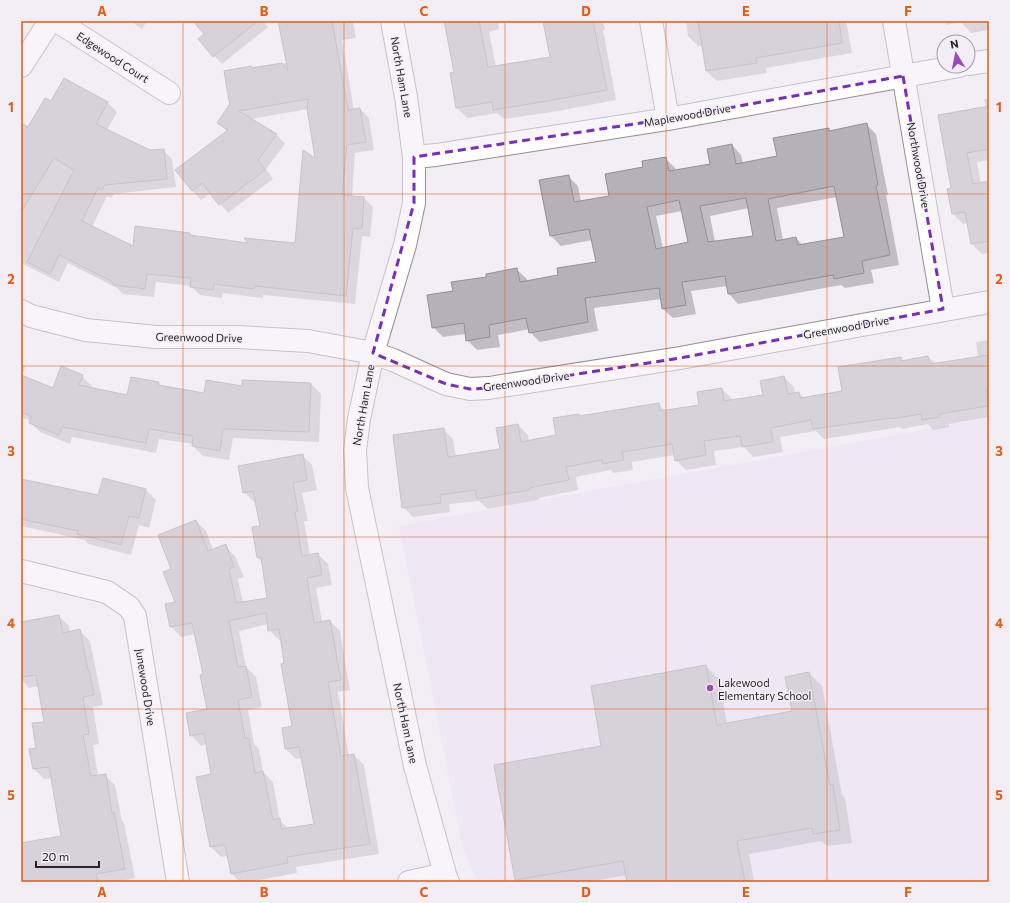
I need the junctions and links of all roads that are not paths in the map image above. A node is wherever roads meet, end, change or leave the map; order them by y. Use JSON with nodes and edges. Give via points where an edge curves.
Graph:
{"nodes":[{"id":1,"x":50,"y":21,"type":"edge"},
{"id":2,"x":57,"y":21,"type":"edge"},
{"id":3,"x":392,"y":21,"type":"edge"},
{"id":4,"x":651,"y":21,"type":"edge"},
{"id":5,"x":894,"y":21,"type":"edge"},
{"id":6,"x":989,"y":61,"type":"edge"},
{"id":7,"x":976,"y":63,"type":"edge"},
{"id":8,"x":21,"y":66,"type":"edge"},
{"id":9,"x":936,"y":70,"type":"edge"},
{"id":10,"x":903,"y":76,"type":"junction"},
{"id":11,"x":169,"y":93,"type":"dead end"},
{"id":12,"x":668,"y":119,"type":"junction"},
{"id":13,"x":414,"y":157,"type":"junction"},
{"id":14,"x":989,"y":302,"type":"edge"},
{"id":15,"x":944,"y":310,"type":"junction"},
{"id":16,"x":21,"y":311,"type":"edge"},
{"id":17,"x":373,"y":353,"type":"junction"},
{"id":18,"x":21,"y":571,"type":"edge"},
{"id":19,"x":446,"y":878,"type":"edge"},
{"id":20,"x":178,"y":882,"type":"edge"},
{"id":21,"x":409,"y":882,"type":"edge"}],
"edges":[{"from":1,"to":8,"type":"street"},
{"from":2,"to":11,"type":"street","name":"Edgewood Court"},
{"from":3,"to":13,"type":"street","name":"North Ham Lane"},
{"from":4,"to":12,"type":"street"},
{"from":5,"to":10,"type":"street","name":"Northwood Drive"},
{"from":6,"to":7,"type":"street"},
{"from":9,"to":10,"type":"street","name":"Maplewood Drive"},
{"from":10,"to":12,"type":"street","name":"Maplewood Drive"},
{"from":10,"to":15,"type":"street","name":"Northwood Drive"},
{"from":12,"to":13,"type":"street","name":"Maplewood Drive"},
{"from":13,"to":17,"type":"street","name":"North Ham Lane","via":[[414,203],[405,245]]},
{"from":14,"to":15,"type":"street","name":"Greenwood Drive"},
{"from":15,"to":17,"type":"street","name":"Greenwood Drive","via":[[680,358],[489,388],[470,389],[446,384]]},
{"from":16,"to":17,"type":"street","name":"Greenwood Drive","via":[[86,330],[156,338],[238,337],[308,341]]},
{"from":17,"to":19,"type":"street","name":"North Ham Lane","via":[[355,450],[357,488],[415,766]]},
{"from":18,"to":20,"type":"street","name":"Junewood Drive","via":[[107,592],[129,607],[135,616]]},
{"from":19,"to":21,"type":"street"}]}
